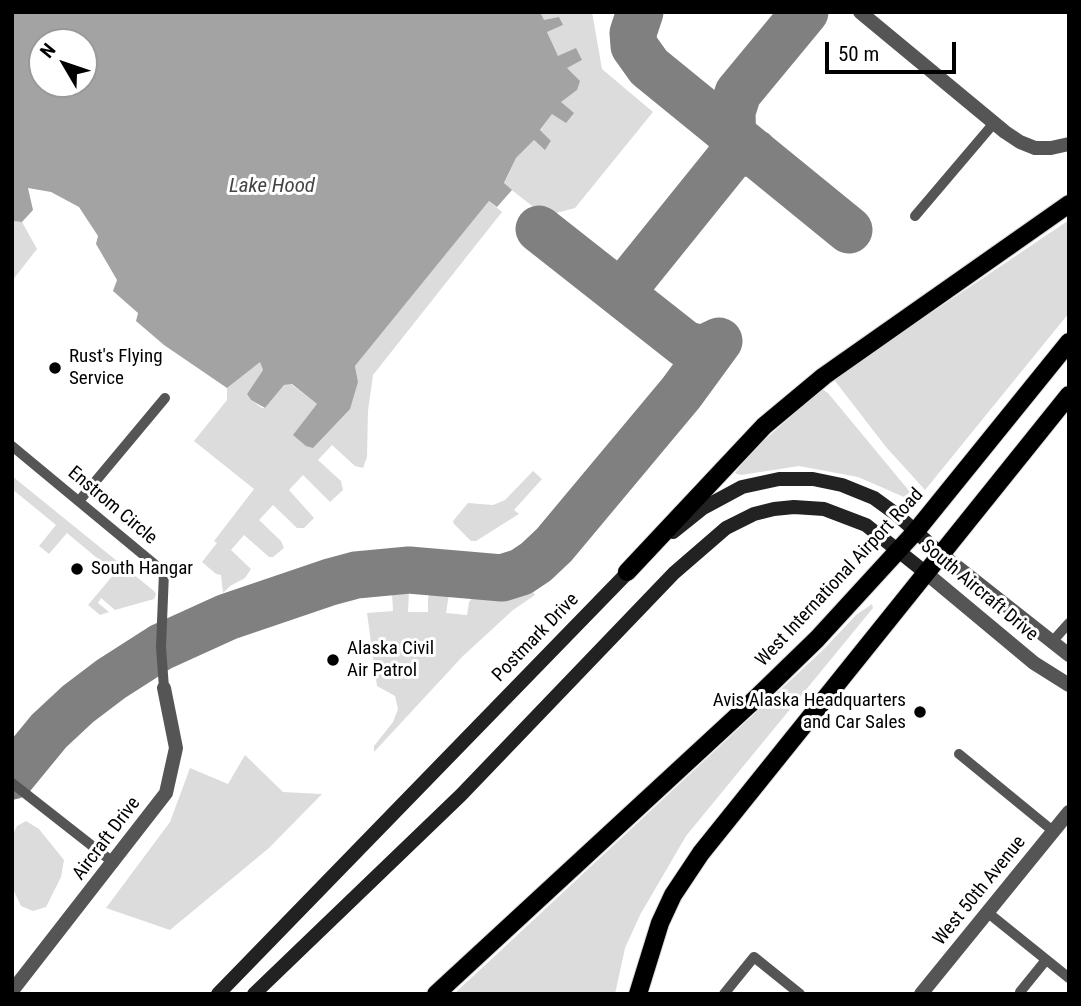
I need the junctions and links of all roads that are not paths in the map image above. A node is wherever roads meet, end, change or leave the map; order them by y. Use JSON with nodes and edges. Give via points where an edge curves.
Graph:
{"nodes":[{"id":1,"x":860,"y":12,"type":"edge"},
{"id":2,"x":994,"y":123,"type":"junction"},
{"id":3,"x":1069,"y":144,"type":"edge"},
{"id":4,"x":1069,"y":204,"type":"edge"},
{"id":5,"x":915,"y":215,"type":"dead end"},
{"id":6,"x":1069,"y":342,"type":"edge"},
{"id":7,"x":1069,"y":396,"type":"edge"},
{"id":8,"x":165,"y":398,"type":"dead end"},
{"id":9,"x":12,"y":446,"type":"edge"},
{"id":10,"x":79,"y":501,"type":"junction"},
{"id":11,"x":916,"y":531,"type":"junction"},
{"id":12,"x":900,"y":550,"type":"junction"},
{"id":13,"x":941,"y":554,"type":"junction"},
{"id":14,"x":627,"y":572,"type":"junction"},
{"id":15,"x":926,"y":573,"type":"junction"},
{"id":16,"x":1069,"y":623,"type":"edge"},
{"id":17,"x":1051,"y":643,"type":"junction"},
{"id":18,"x":1069,"y":655,"type":"edge"},
{"id":19,"x":1069,"y":685,"type":"edge"},
{"id":20,"x":164,"y":688,"type":"joint"},
{"id":21,"x":959,"y":754,"type":"dead end"},
{"id":22,"x":12,"y":783,"type":"edge"},
{"id":23,"x":1069,"y":812,"type":"edge"},
{"id":24,"x":1054,"y":831,"type":"junction"},
{"id":25,"x":114,"y":863,"type":"junction"},
{"id":26,"x":987,"y":912,"type":"junction"},
{"id":27,"x":1046,"y":960,"type":"junction"},
{"id":28,"x":1069,"y":978,"type":"edge"},
{"id":29,"x":12,"y":991,"type":"edge"},
{"id":30,"x":1020,"y":992,"type":"edge"},
{"id":31,"x":218,"y":994,"type":"edge"},
{"id":32,"x":254,"y":994,"type":"edge"},
{"id":33,"x":436,"y":994,"type":"edge"},
{"id":34,"x":638,"y":994,"type":"edge"},
{"id":35,"x":724,"y":994,"type":"edge"},
{"id":36,"x":800,"y":994,"type":"edge"},
{"id":37,"x":921,"y":994,"type":"edge"}],
"edges":[{"from":1,"to":2,"type":"street"},
{"from":2,"to":3,"type":"street","via":[[1035,148]]},
{"from":2,"to":5,"type":"lane"},
{"from":4,"to":14,"type":"main road","via":[[824,376],[764,426]]},
{"from":6,"to":11,"type":"main road","name":"West International Airport Road"},
{"from":7,"to":13,"type":"main road"},
{"from":8,"to":10,"type":"lane"},
{"from":9,"to":10,"type":"lane","name":"Enstrom Circle"},
{"from":10,"to":20,"type":"lane","name":"Enstrom Circle","via":[[164,572],[160,647]]},
{"from":11,"to":12,"type":"main road","name":"West International Airport Road"},
{"from":11,"to":13,"type":"street","name":"Postmark Drive"},
{"from":11,"to":14,"type":"street","name":"Postmark Drive","via":[[859,491],[822,480],[779,479],[742,487],[715,501]]},
{"from":12,"to":15,"type":"street","name":"South Aircraft Drive"},
{"from":12,"to":32,"type":"street","via":[[866,525],[824,509],[774,509],[726,528],[674,573],[461,794]]},
{"from":12,"to":33,"type":"main road","name":"West International Airport Road","via":[[788,668]]},
{"from":13,"to":15,"type":"main road"},
{"from":13,"to":17,"type":"street","name":"South Aircraft Drive"},
{"from":14,"to":31,"type":"street","name":"Postmark Drive"},
{"from":15,"to":19,"type":"street","name":"South Aircraft Drive","via":[[1034,663]]},
{"from":15,"to":34,"type":"main road","via":[[695,862],[660,923]]},
{"from":16,"to":17,"type":"lane"},
{"from":17,"to":18,"type":"street","name":"South Aircraft Drive"},
{"from":20,"to":25,"type":"street","name":"Aircraft Drive","via":[[176,748],[166,793]]},
{"from":21,"to":24,"type":"lane"},
{"from":22,"to":25,"type":"lane"},
{"from":23,"to":24,"type":"street","name":"West 50th Avenue"},
{"from":24,"to":26,"type":"street","name":"West 50th Avenue"},
{"from":25,"to":29,"type":"street","name":"Aircraft Drive"},
{"from":26,"to":27,"type":"lane"},
{"from":26,"to":37,"type":"street","name":"West 50th Avenue"},
{"from":27,"to":28,"type":"lane"},
{"from":27,"to":30,"type":"lane"},
{"from":35,"to":36,"type":"lane","via":[[754,957]]}]}
